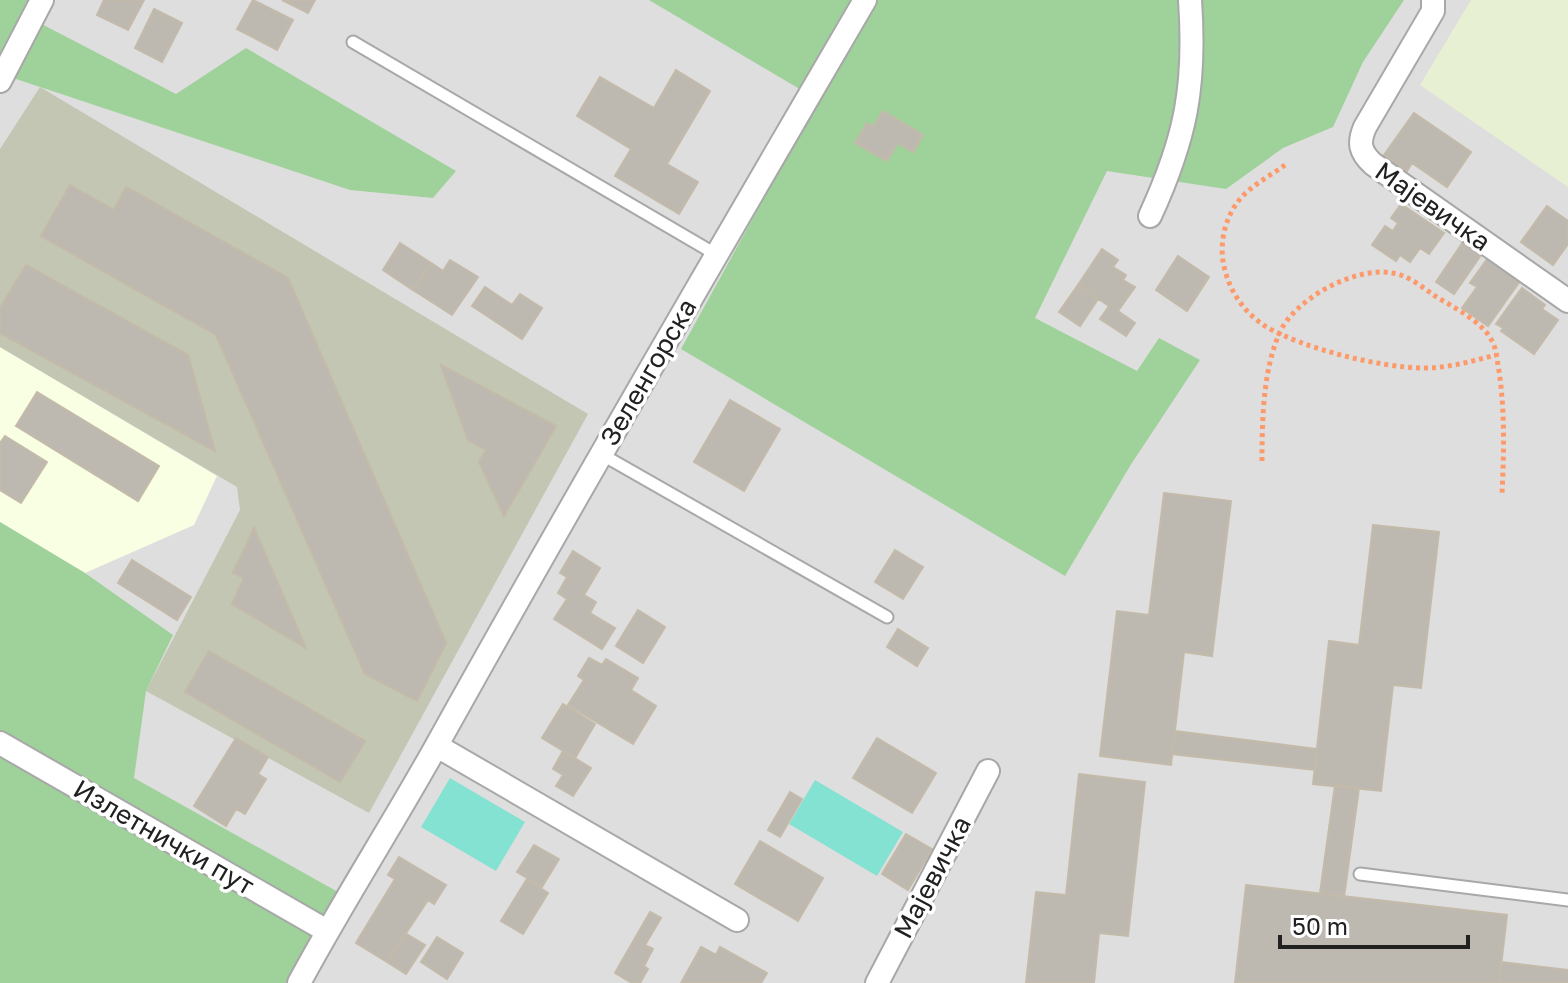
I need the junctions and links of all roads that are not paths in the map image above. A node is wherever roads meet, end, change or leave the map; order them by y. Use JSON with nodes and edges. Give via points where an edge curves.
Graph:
{"nodes":[{"id":1,"x":42,"y":0,"type":"edge"},
{"id":2,"x":865,"y":0,"type":"edge"},
{"id":3,"x":1179,"y":0,"type":"edge"},
{"id":4,"x":1190,"y":0,"type":"edge"},
{"id":5,"x":1433,"y":0,"type":"edge"},
{"id":6,"x":353,"y":42,"type":"dead end"},
{"id":7,"x":0,"y":81,"type":"edge"},
{"id":8,"x":1150,"y":216,"type":"dead end"},
{"id":9,"x":717,"y":255,"type":"junction"},
{"id":10,"x":1568,"y":301,"type":"edge"},
{"id":11,"x":600,"y":454,"type":"junction"},
{"id":12,"x":887,"y":617,"type":"dead end"},
{"id":13,"x":0,"y":743,"type":"edge"},
{"id":14,"x":437,"y":746,"type":"junction"},
{"id":15,"x":988,"y":771,"type":"dead end"},
{"id":16,"x":1360,"y":874,"type":"dead end"},
{"id":17,"x":1568,"y":900,"type":"edge"},
{"id":18,"x":737,"y":920,"type":"dead end"},
{"id":19,"x":327,"y":931,"type":"junction"},
{"id":20,"x":299,"y":983,"type":"edge"},
{"id":21,"x":877,"y":983,"type":"edge"}],
"edges":[{"from":1,"to":7,"type":"street"},
{"from":2,"to":9,"type":"street","name":"Зеленгорска"},
{"from":3,"to":4,"type":"street"},
{"from":4,"to":8,"type":"street","via":[[1186,116],[1174,162]]},
{"from":5,"to":10,"type":"street","name":"Мајевичка","via":[[1433,11],[1365,127],[1361,148],[1373,164]]},
{"from":6,"to":9,"type":"lane"},
{"from":9,"to":11,"type":"street","name":"Зеленгорска"},
{"from":11,"to":12,"type":"lane"},
{"from":11,"to":14,"type":"street","name":"Зеленгорска"},
{"from":13,"to":19,"type":"street","name":"Излетнички пут"},
{"from":14,"to":18,"type":"street"},
{"from":14,"to":19,"type":"street","name":"Зеленгорска"},
{"from":15,"to":21,"type":"street","name":"Мајевичка"},
{"from":16,"to":17,"type":"lane"},
{"from":19,"to":20,"type":"street","name":"Зеленгорска"}]}
